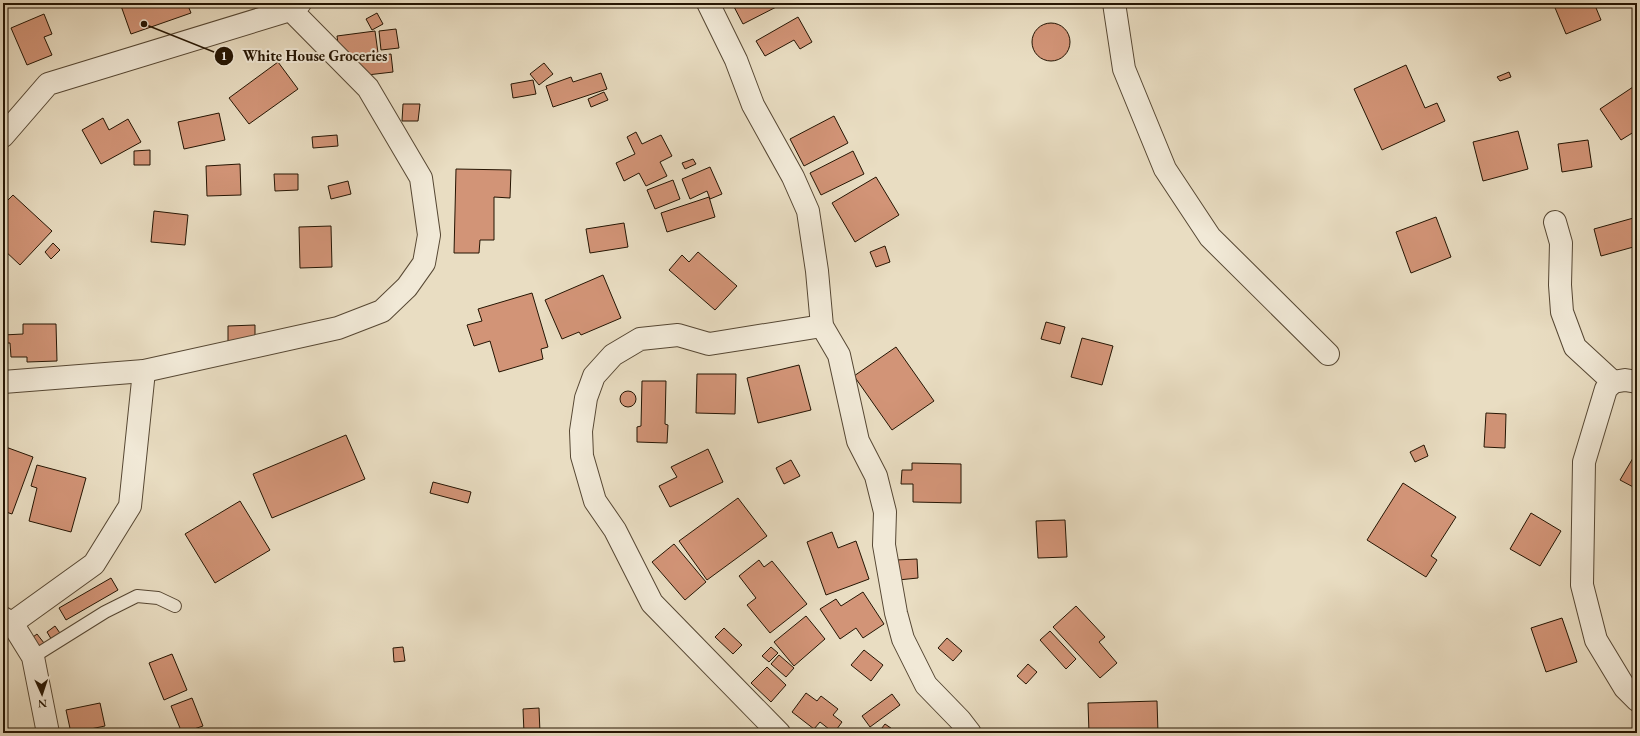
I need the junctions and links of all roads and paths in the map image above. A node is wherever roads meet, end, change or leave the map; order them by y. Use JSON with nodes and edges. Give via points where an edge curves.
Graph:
{"nodes":[{"id":1,"x":708,"y":3,"type":"edge"},
{"id":2,"x":1114,"y":3,"type":"edge"},
{"id":3,"x":291,"y":5,"type":"edge"},
{"id":4,"x":3,"y":136,"type":"edge"},
{"id":5,"x":1555,"y":222,"type":"dead end"},
{"id":6,"x":822,"y":326,"type":"junction"},
{"id":7,"x":1328,"y":354,"type":"dead end"},
{"id":8,"x":144,"y":371,"type":"junction"},
{"id":9,"x":3,"y":382,"type":"edge"},
{"id":10,"x":1613,"y":382,"type":"junction"},
{"id":11,"x":1637,"y":382,"type":"edge"},
{"id":12,"x":175,"y":606,"type":"dead end"},
{"id":13,"x":8,"y":621,"type":"edge"},
{"id":14,"x":33,"y":657,"type":"junction"},
{"id":15,"x":1637,"y":700,"type":"edge"},
{"id":16,"x":48,"y":733,"type":"edge"},
{"id":17,"x":779,"y":733,"type":"edge"},
{"id":18,"x":970,"y":733,"type":"edge"}],
"edges":[{"from":1,"to":6,"type":"street","via":[[736,60],[753,105],[793,177],[808,211],[818,271]]},
{"from":2,"to":7,"type":"street","via":[[1124,69],[1165,169],[1210,237]]},
{"from":3,"to":4,"type":"street","via":[[48,84]]},
{"from":3,"to":8,"type":"street","via":[[368,88],[421,178],[429,235],[424,263],[407,287],[382,310],[338,328]]},
{"from":5,"to":10,"type":"street","via":[[1561,243],[1562,312],[1575,347]]},
{"from":6,"to":17,"type":"street","via":[[709,344],[678,335],[640,339],[613,355],[594,376],[586,398],[581,431],[582,456],[595,501],[615,530],[652,603]]},
{"from":6,"to":18,"type":"street","via":[[839,355],[858,441],[876,476],[885,512],[884,545],[902,639],[926,685]]},
{"from":8,"to":9,"type":"street"},
{"from":8,"to":13,"type":"street","via":[[130,506],[94,564]]},
{"from":10,"to":11,"type":"street"},
{"from":10,"to":15,"type":"street","via":[[1606,389],[1584,462],[1582,584],[1596,640],[1625,688]]},
{"from":12,"to":14,"type":"lane","via":[[158,598],[137,596],[105,612]]},
{"from":13,"to":14,"type":"street"},
{"from":14,"to":16,"type":"street"}]}
